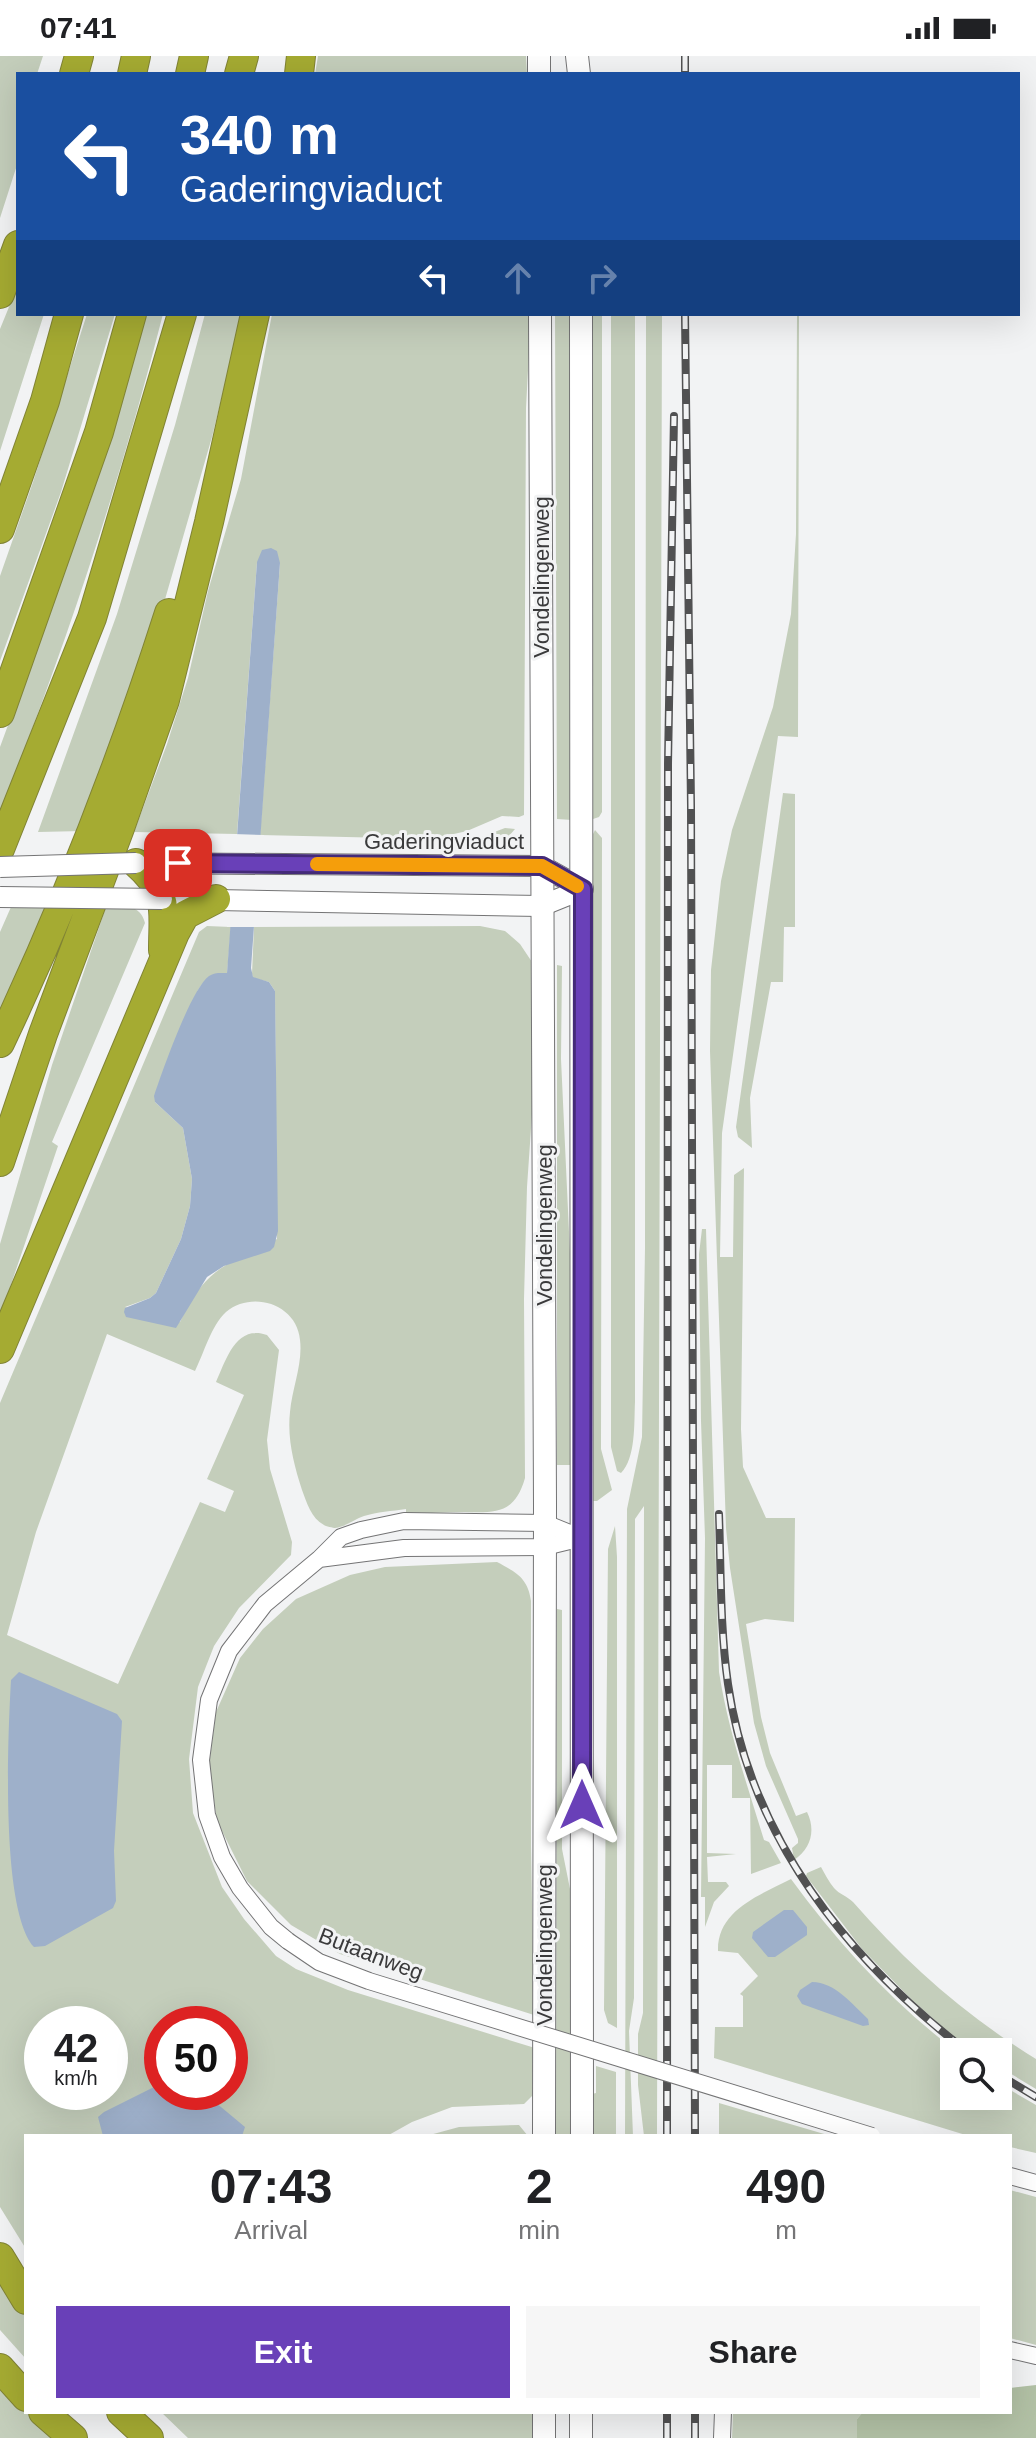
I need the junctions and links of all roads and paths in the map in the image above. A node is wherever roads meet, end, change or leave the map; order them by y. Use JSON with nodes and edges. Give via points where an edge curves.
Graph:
{"nodes":[{"id":1,"x":16,"y":250,"type":"edge"},
{"id":2,"x":0,"y":294,"type":"edge"},
{"id":3,"x":68,"y":316,"type":"edge"},
{"id":4,"x":131,"y":316,"type":"edge"},
{"id":5,"x":181,"y":316,"type":"edge"},
{"id":6,"x":255,"y":316,"type":"edge"},
{"id":7,"x":540,"y":316,"type":"edge"},
{"id":8,"x":581,"y":316,"type":"edge"},
{"id":9,"x":237,"y":395,"type":"junction"},
{"id":10,"x":0,"y":529,"type":"edge"},
{"id":11,"x":0,"y":713,"type":"edge"},
{"id":12,"x":0,"y":849,"type":"edge"},
{"id":13,"x":136,"y":863,"type":"junction"},
{"id":14,"x":542,"y":866,"type":"junction"},
{"id":15,"x":0,"y":867,"type":"edge"},
{"id":16,"x":583,"y":889,"type":"junction"},
{"id":17,"x":0,"y":897,"type":"edge"},
{"id":18,"x":162,"y":899,"type":"junction"},
{"id":19,"x":216,"y":899,"type":"junction"},
{"id":20,"x":541,"y":906,"type":"junction"},
{"id":21,"x":163,"y":963,"type":"junction"},
{"id":22,"x":0,"y":1043,"type":"edge"},
{"id":23,"x":0,"y":1162,"type":"edge"},
{"id":24,"x":0,"y":1349,"type":"edge"},
{"id":25,"x":545,"y":1523,"type":"junction"},
{"id":26,"x":582,"y":1538,"type":"junction"},
{"id":27,"x":545,"y":1547,"type":"junction"},
{"id":28,"x":319,"y":1559,"type":"junction"},
{"id":29,"x":544,"y":2134,"type":"edge"},
{"id":30,"x":582,"y":2134,"type":"edge"},
{"id":31,"x":866,"y":2134,"type":"edge"},
{"id":32,"x":1012,"y":2177,"type":"edge"},
{"id":33,"x":1036,"y":2183,"type":"edge"},
{"id":34,"x":0,"y":2257,"type":"edge"},
{"id":35,"x":24,"y":2297,"type":"edge"},
{"id":36,"x":1012,"y":2350,"type":"edge"},
{"id":37,"x":1036,"y":2356,"type":"edge"},
{"id":38,"x":0,"y":2368,"type":"edge"},
{"id":39,"x":24,"y":2395,"type":"edge"},
{"id":40,"x":45,"y":2414,"type":"edge"},
{"id":41,"x":123,"y":2414,"type":"edge"},
{"id":42,"x":544,"y":2414,"type":"edge"},
{"id":43,"x":581,"y":2414,"type":"edge"},
{"id":44,"x":723,"y":2414,"type":"edge"},
{"id":45,"x":73,"y":2438,"type":"edge"},
{"id":46,"x":149,"y":2438,"type":"edge"},
{"id":47,"x":544,"y":2438,"type":"edge"},
{"id":48,"x":581,"y":2438,"type":"edge"},
{"id":49,"x":722,"y":2438,"type":"edge"}],
"edges":[{"from":1,"to":2,"type":"highway"},
{"from":3,"to":10,"type":"highway"},
{"from":4,"to":11,"type":"highway","via":[[99,432]]},
{"from":5,"to":12,"type":"highway","via":[[92,618]]},
{"from":6,"to":9,"type":"highway"},
{"from":7,"to":14,"type":"main road","name":"Vondelingenweg"},
{"from":8,"to":16,"type":"main road","name":"Vondelingenweg"},
{"from":9,"to":22,"type":"highway","via":[[126,745],[38,964]]},
{"from":9,"to":23,"type":"highway","via":[[165,700]]},
{"from":13,"to":14,"type":"street","name":"Gaderingviaduct"},
{"from":13,"to":15,"type":"street","name":"Gaderingviaduct","bridge":true},
{"from":13,"to":18,"type":"highway","via":[[159,887]]},
{"from":14,"to":16,"type":"street","name":"Gaderingviaduct"},
{"from":14,"to":20,"type":"main road","name":"Vondelingenweg"},
{"from":16,"to":20,"type":"street"},
{"from":16,"to":26,"type":"main road","name":"Vondelingenweg"},
{"from":17,"to":18,"type":"street","bridge":true},
{"from":18,"to":19,"type":"street"},
{"from":18,"to":21,"type":"highway"},
{"from":19,"to":20,"type":"street"},
{"from":19,"to":21,"type":"highway","via":[[185,915]]},
{"from":20,"to":25,"type":"main road","name":"Vondelingenweg"},
{"from":21,"to":24,"type":"highway"},
{"from":25,"to":26,"type":"street","name":"Butaanweg"},
{"from":25,"to":27,"type":"main road","name":"Vondelingenweg"},
{"from":25,"to":28,"type":"street","name":"Butaanweg","via":[[404,1521],[341,1537]]},
{"from":26,"to":27,"type":"street","name":"Butaanweg"},
{"from":26,"to":30,"type":"main road","name":"Vondelingenweg"},
{"from":27,"to":28,"type":"street","name":"Butaanweg","via":[[404,1548]]},
{"from":27,"to":29,"type":"main road","name":"Vondelingenweg"},
{"from":28,"to":31,"type":"street","name":"Butaanweg","bridge":true,"via":[[265,1604],[229,1651],[209,1700],[201,1760],[207,1815],[222,1857],[271,1927],[319,1962],[369,1981]]},
{"from":32,"to":33,"type":"street"},
{"from":34,"to":35,"type":"highway"},
{"from":36,"to":37,"type":"street"},
{"from":38,"to":39,"type":"highway"},
{"from":40,"to":45,"type":"highway"},
{"from":41,"to":46,"type":"highway"},
{"from":42,"to":47,"type":"main road"},
{"from":43,"to":48,"type":"main road"},
{"from":44,"to":49,"type":"street"}]}
